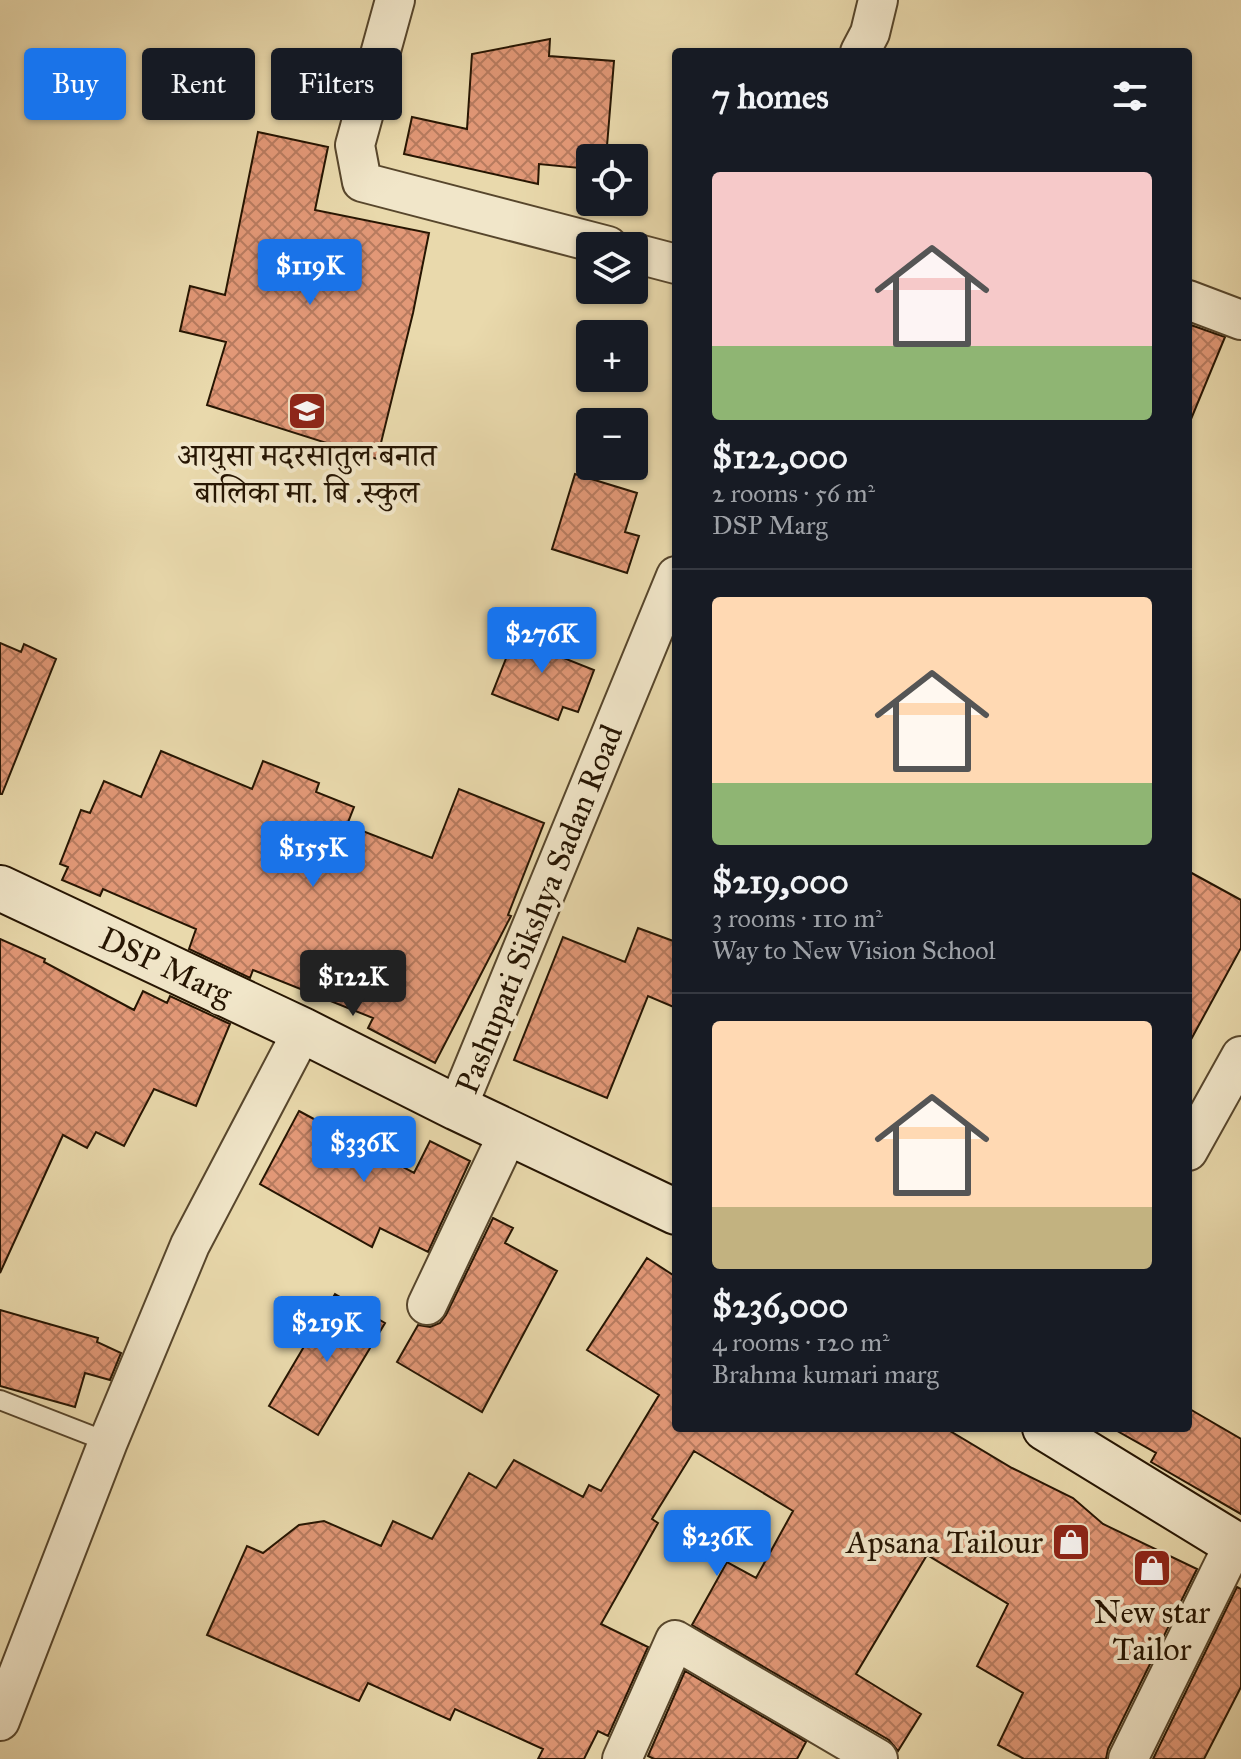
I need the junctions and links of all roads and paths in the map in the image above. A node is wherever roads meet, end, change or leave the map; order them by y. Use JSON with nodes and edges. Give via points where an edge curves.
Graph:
{"nodes":[{"id":1,"x":395,"y":0,"type":"edge"},
{"id":2,"x":878,"y":0,"type":"edge"},
{"id":3,"x":862,"y":48,"type":"edge"},
{"id":4,"x":576,"y":238,"type":"edge"},
{"id":5,"x":648,"y":257,"type":"edge"},
{"id":6,"x":672,"y":263,"type":"edge"},
{"id":7,"x":1192,"y":302,"type":"edge"},
{"id":8,"x":1241,"y":320,"type":"edge"},
{"id":9,"x":672,"y":586,"type":"edge"},
{"id":10,"x":0,"y":888,"type":"edge"},
{"id":11,"x":302,"y":1030,"type":"junction"},
{"id":12,"x":1241,"y":1056,"type":"edge"},
{"id":13,"x":457,"y":1108,"type":"junction"},
{"id":14,"x":509,"y":1132,"type":"junction"},
{"id":15,"x":1192,"y":1144,"type":"edge"},
{"id":16,"x":672,"y":1210,"type":"edge"},
{"id":17,"x":427,"y":1305,"type":"dead end"},
{"id":18,"x":0,"y":1400,"type":"edge"},
{"id":19,"x":1052,"y":1432,"type":"edge"},
{"id":20,"x":108,"y":1442,"type":"junction"},
{"id":21,"x":1237,"y":1546,"type":"edge"},
{"id":22,"x":0,"y":1721,"type":"edge"},
{"id":23,"x":622,"y":1759,"type":"edge"},
{"id":24,"x":878,"y":1759,"type":"edge"},
{"id":25,"x":1128,"y":1759,"type":"edge"}],
"edges":[{"from":1,"to":4,"type":"street","via":[[355,145],[362,182]]},
{"from":2,"to":3,"type":"street"},
{"from":5,"to":6,"type":"street"},
{"from":7,"to":8,"type":"street"},
{"from":9,"to":13,"type":"street","name":"Pashupati Sikshya Sadan Road"},
{"from":10,"to":11,"type":"street","name":"DSP Marg"},
{"from":11,"to":13,"type":"street","name":"DSP Marg"},
{"from":11,"to":20,"type":"street","via":[[190,1245]]},
{"from":12,"to":15,"type":"street"},
{"from":13,"to":14,"type":"street","name":"DSP Marg"},
{"from":14,"to":16,"type":"street","name":"DSP Marg"},
{"from":14,"to":17,"type":"street"},
{"from":18,"to":20,"type":"lane"},
{"from":19,"to":21,"type":"street"},
{"from":20,"to":22,"type":"street"},
{"from":21,"to":25,"type":"street"},
{"from":23,"to":24,"type":"street","via":[[675,1640]]}]}
